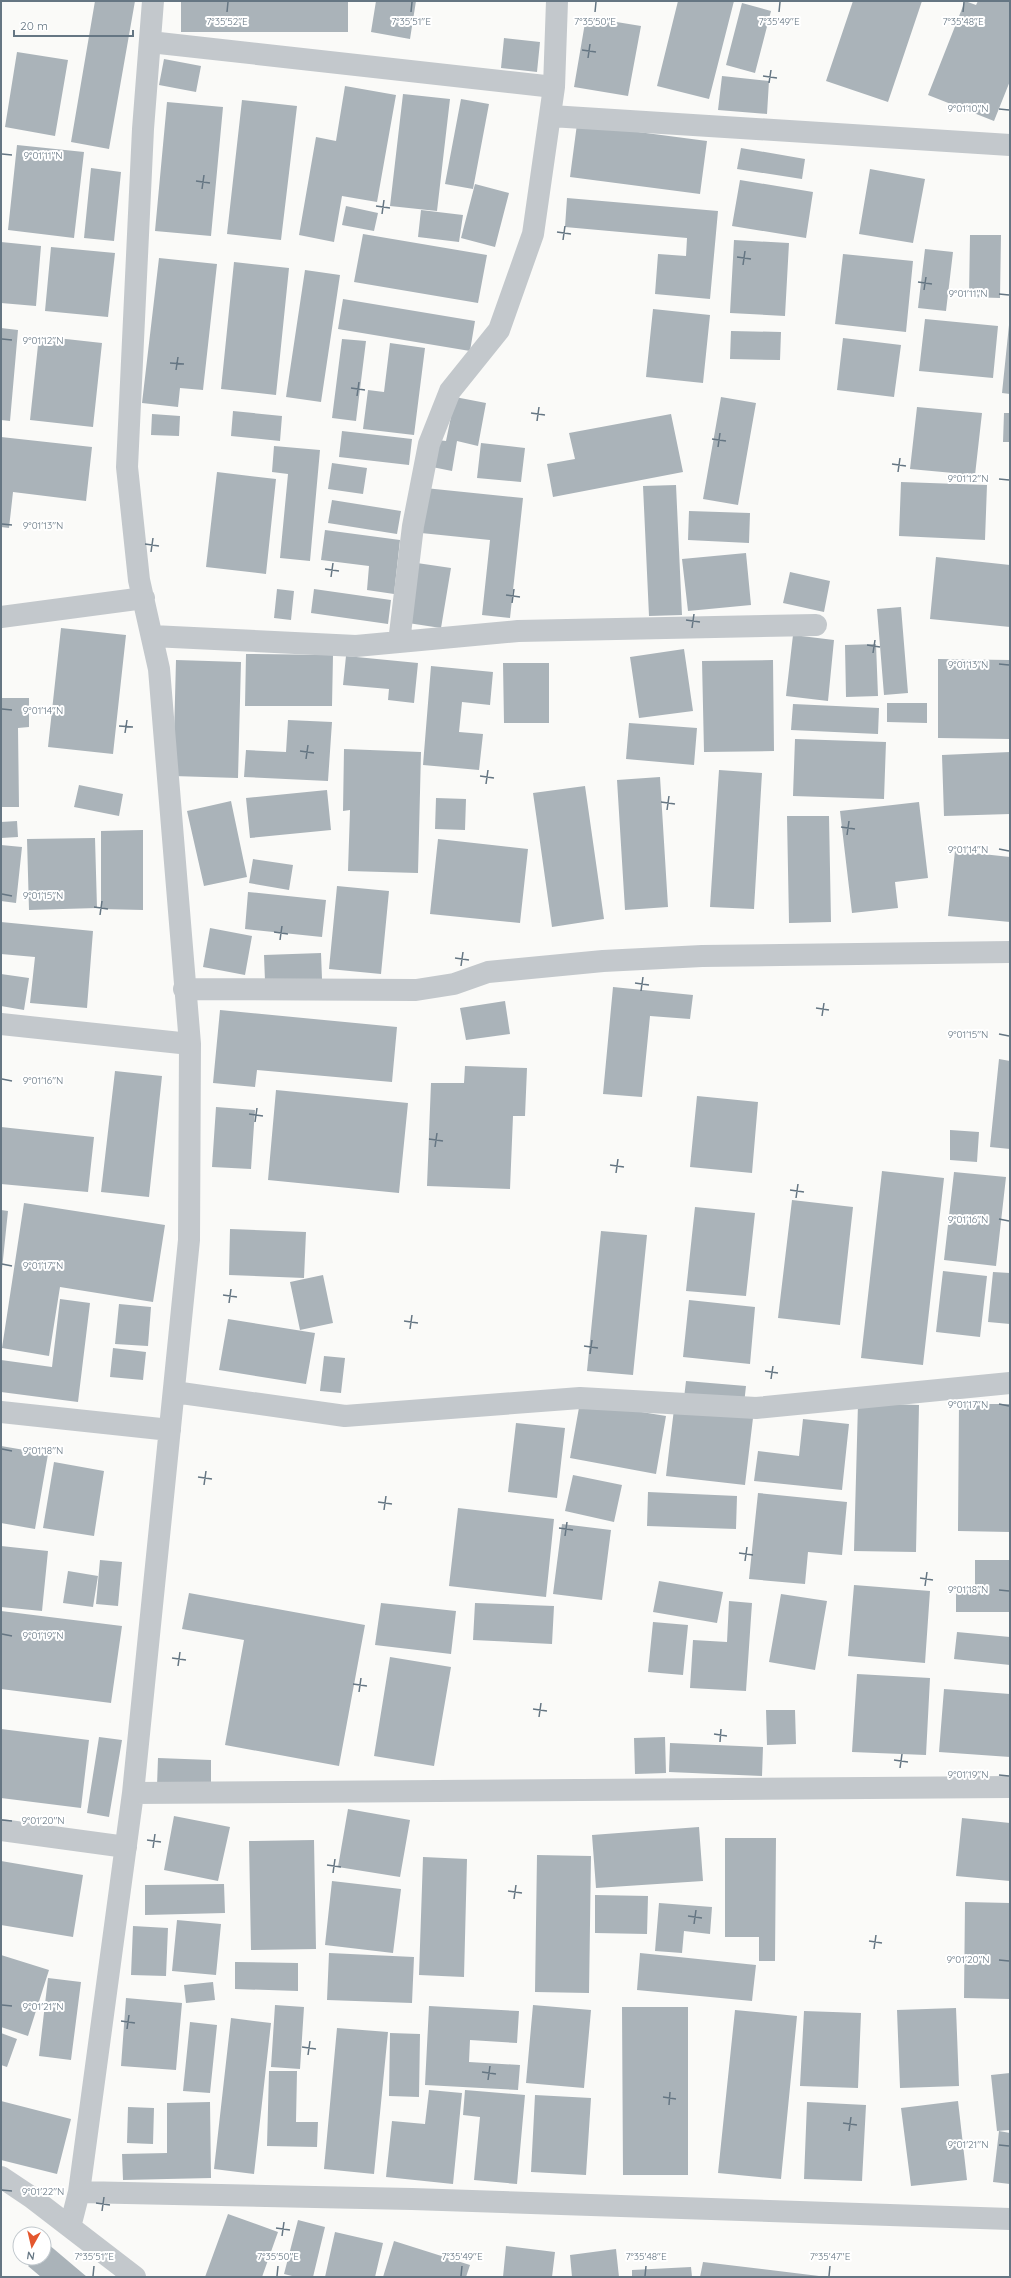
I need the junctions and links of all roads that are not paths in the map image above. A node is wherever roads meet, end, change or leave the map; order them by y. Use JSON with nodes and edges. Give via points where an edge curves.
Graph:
{"nodes":[{"id":1,"x":153,"y":1,"type":"edge"},
{"id":2,"x":557,"y":1,"type":"edge"},
{"id":3,"x":150,"y":42,"type":"junction"},
{"id":4,"x":554,"y":87,"type":"junction"},
{"id":5,"x":551,"y":116,"type":"junction"},
{"id":6,"x":1010,"y":145,"type":"edge"},
{"id":7,"x":144,"y":598,"type":"junction"},
{"id":8,"x":1,"y":617,"type":"edge"},
{"id":9,"x":816,"y":625,"type":"dead end"},
{"id":10,"x":152,"y":636,"type":"junction"},
{"id":11,"x":399,"y":642,"type":"junction"},
{"id":12,"x":1010,"y":952,"type":"edge"},
{"id":13,"x":184,"y":989,"type":"junction"},
{"id":14,"x":1,"y":1024,"type":"edge"},
{"id":15,"x":190,"y":1044,"type":"junction"},
{"id":16,"x":1010,"y":1383,"type":"edge"},
{"id":17,"x":174,"y":1392,"type":"junction"},
{"id":18,"x":1,"y":1412,"type":"edge"},
{"id":19,"x":170,"y":1430,"type":"junction"},
{"id":20,"x":1010,"y":1786,"type":"edge"},
{"id":21,"x":133,"y":1793,"type":"junction"},
{"id":22,"x":1,"y":1830,"type":"edge"},
{"id":23,"x":126,"y":1848,"type":"junction"},
{"id":24,"x":1,"y":2177,"type":"edge"},
{"id":25,"x":79,"y":2192,"type":"junction"},
{"id":26,"x":1010,"y":2219,"type":"edge"},
{"id":27,"x":70,"y":2227,"type":"junction"},
{"id":28,"x":135,"y":2277,"type":"edge"}],
"edges":[{"from":1,"to":3,"type":"street"},
{"from":2,"to":4,"type":"street"},
{"from":3,"to":4,"type":"street"},
{"from":3,"to":7,"type":"street","via":[[143,129],[127,467]]},
{"from":4,"to":5,"type":"street"},
{"from":5,"to":6,"type":"street"},
{"from":5,"to":11,"type":"street","via":[[533,234],[499,330],[450,391],[429,444],[413,526]]},
{"from":7,"to":8,"type":"street"},
{"from":7,"to":10,"type":"street"},
{"from":9,"to":11,"type":"street","via":[[518,631]]},
{"from":10,"to":11,"type":"street","via":[[356,646]]},
{"from":10,"to":13,"type":"street","via":[[159,669]]},
{"from":12,"to":13,"type":"street","via":[[702,956],[603,961],[488,972],[454,984],[416,990]]},
{"from":13,"to":15,"type":"street"},
{"from":14,"to":15,"type":"street"},
{"from":15,"to":17,"type":"street","via":[[189,1240]]},
{"from":16,"to":17,"type":"street","via":[[756,1408],[580,1398],[345,1416]]},
{"from":17,"to":19,"type":"street"},
{"from":18,"to":19,"type":"street"},
{"from":19,"to":21,"type":"street"},
{"from":20,"to":21,"type":"street"},
{"from":21,"to":23,"type":"street"},
{"from":22,"to":23,"type":"street"},
{"from":23,"to":25,"type":"street"},
{"from":24,"to":27,"type":"street"},
{"from":25,"to":26,"type":"street","via":[[420,2199]]},
{"from":25,"to":27,"type":"street"},
{"from":27,"to":28,"type":"street"}]}
